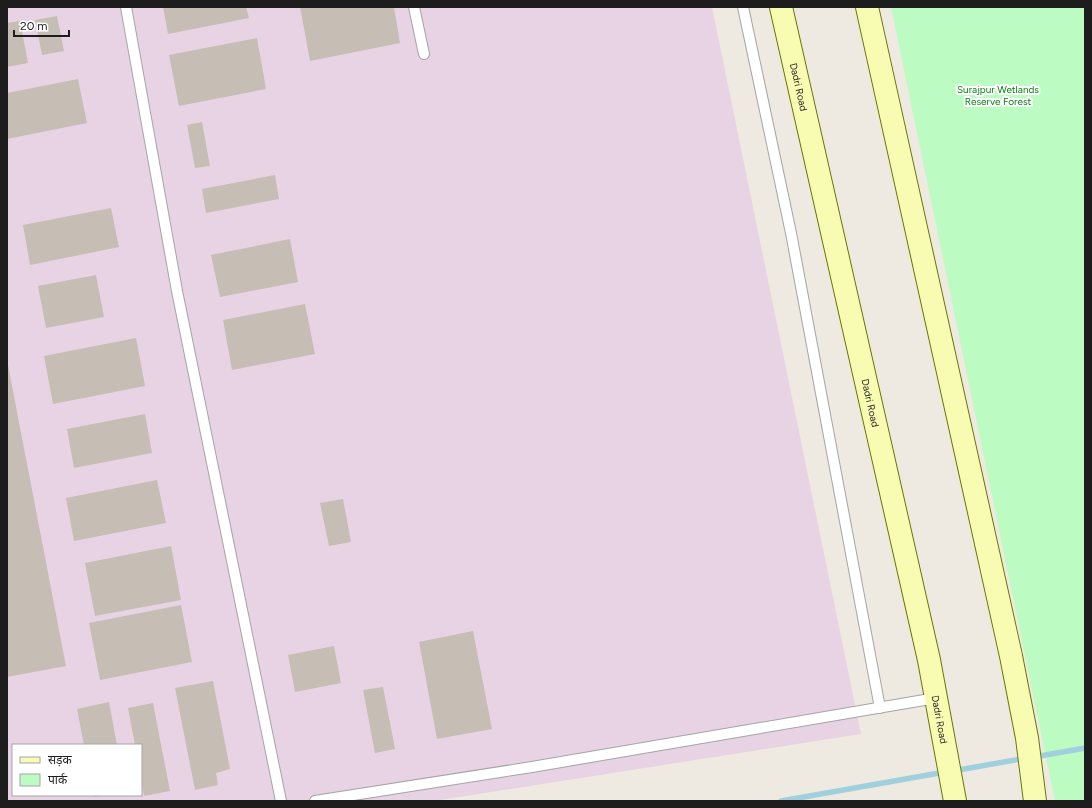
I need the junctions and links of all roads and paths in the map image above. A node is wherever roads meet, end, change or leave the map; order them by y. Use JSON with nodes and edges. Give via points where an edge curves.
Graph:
{"nodes":[{"id":1,"x":126,"y":7,"type":"edge"},
{"id":2,"x":414,"y":7,"type":"edge"},
{"id":3,"x":743,"y":7,"type":"edge"},
{"id":4,"x":781,"y":7,"type":"edge"},
{"id":5,"x":867,"y":7,"type":"edge"},
{"id":6,"x":424,"y":54,"type":"dead end"},
{"id":7,"x":936,"y":698,"type":"junction"},
{"id":8,"x":880,"y":708,"type":"junction"},
{"id":9,"x":281,"y":801,"type":"edge"},
{"id":10,"x":315,"y":801,"type":"edge"},
{"id":11,"x":955,"y":801,"type":"edge"},
{"id":12,"x":1035,"y":801,"type":"edge"}],
"edges":[{"from":1,"to":9,"type":"lane","via":[[179,299]]},
{"from":2,"to":6,"type":"lane"},
{"from":3,"to":8,"type":"lane","via":[[791,233]]},
{"from":4,"to":7,"type":"main road","name":"Dadri Road"},
{"from":5,"to":12,"type":"main road","via":[[1010,656],[1027,738]]},
{"from":7,"to":8,"type":"lane"},
{"from":7,"to":11,"type":"main road","name":"Dadri Road"},
{"from":8,"to":10,"type":"lane","via":[[532,768]]}]}
